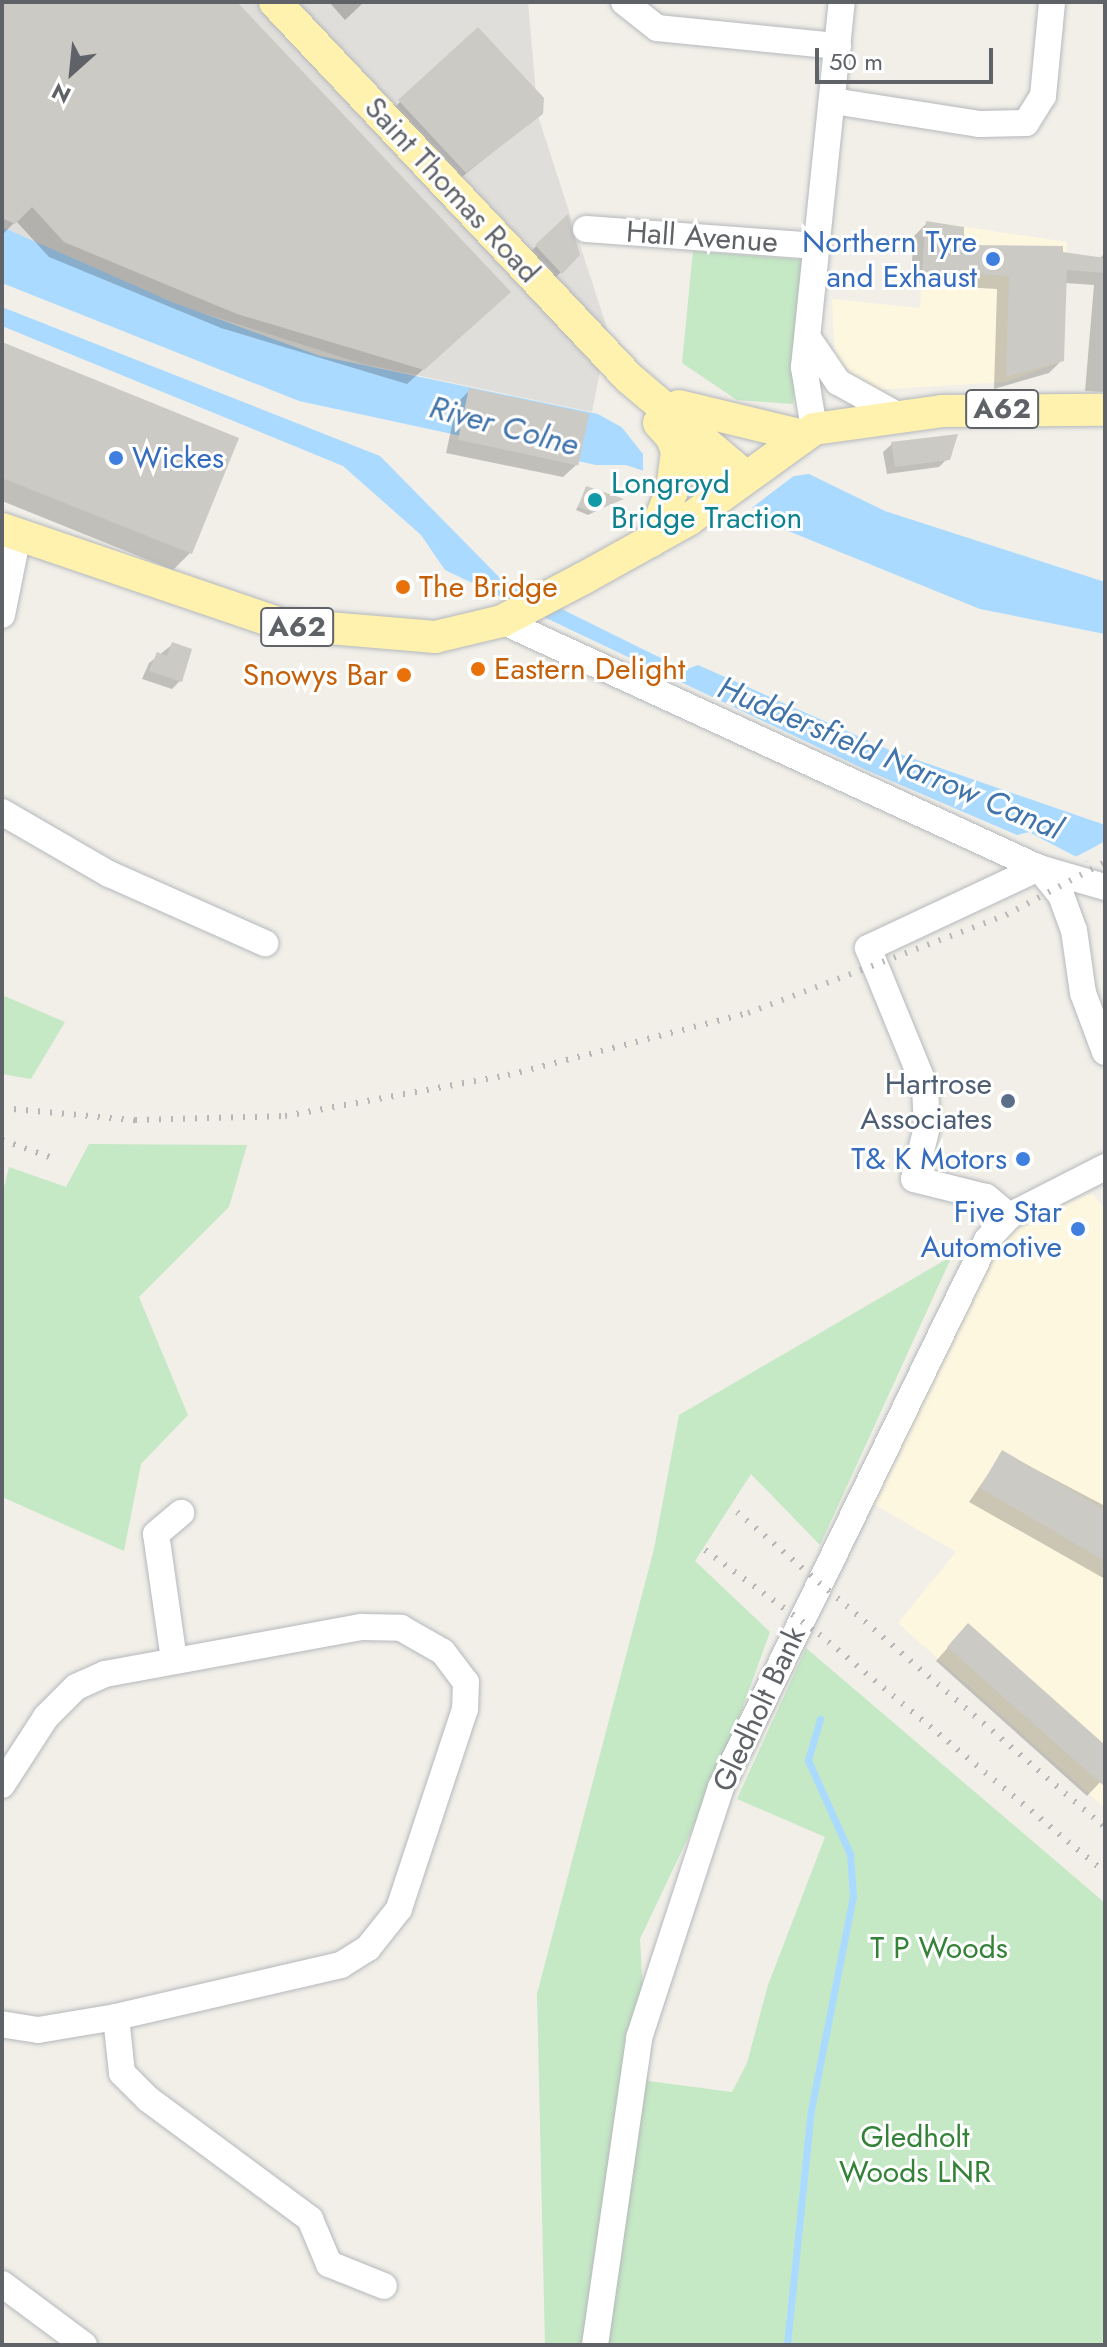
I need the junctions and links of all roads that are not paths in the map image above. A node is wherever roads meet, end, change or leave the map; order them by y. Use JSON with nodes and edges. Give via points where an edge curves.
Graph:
{"nodes":[{"id":1,"x":275,"y":2,"type":"edge"},
{"id":2,"x":624,"y":2,"type":"edge"},
{"id":3,"x":842,"y":2,"type":"edge"},
{"id":4,"x":1052,"y":2,"type":"edge"},
{"id":5,"x":838,"y":46,"type":"junction"},
{"id":6,"x":833,"y":101,"type":"junction"},
{"id":7,"x":586,"y":229,"type":"dead end"},
{"id":8,"x":817,"y":246,"type":"junction"},
{"id":9,"x":810,"y":341,"type":"junction"},
{"id":10,"x":638,"y":386,"type":"junction"},
{"id":11,"x":1105,"y":410,"type":"edge"},
{"id":12,"x":899,"y":416,"type":"junction"},
{"id":13,"x":807,"y":432,"type":"junction"},
{"id":14,"x":671,"y":435,"type":"junction"},
{"id":15,"x":735,"y":483,"type":"junction"},
{"id":16,"x":7,"y":539,"type":"edge"},
{"id":17,"x":651,"y":541,"type":"junction"},
{"id":18,"x":2,"y":615,"type":"edge"},
{"id":19,"x":508,"y":617,"type":"junction"},
{"id":20,"x":2,"y":812,"type":"edge"},
{"id":21,"x":1039,"y":868,"type":"junction"},
{"id":22,"x":1105,"y":887,"type":"edge"},
{"id":23,"x":265,"y":943,"type":"dead end"},
{"id":24,"x":1105,"y":1052,"type":"edge"},
{"id":25,"x":1102,"y":1177,"type":"edge"},
{"id":26,"x":1009,"y":1216,"type":"junction"},
{"id":27,"x":181,"y":1513,"type":"dead end"},
{"id":28,"x":174,"y":1660,"type":"junction"},
{"id":29,"x":2,"y":1785,"type":"edge"},
{"id":30,"x":116,"y":2017,"type":"junction"},
{"id":31,"x":2,"y":2024,"type":"edge"},
{"id":32,"x":2,"y":2284,"type":"edge"},
{"id":33,"x":384,"y":2286,"type":"dead end"},
{"id":34,"x":84,"y":2345,"type":"edge"},
{"id":35,"x":595,"y":2345,"type":"edge"}],
"edges":[{"from":1,"to":10,"type":"main road","name":"Saint Thomas Road"},
{"from":2,"to":5,"type":"street","via":[[657,28]]},
{"from":3,"to":5,"type":"street"},
{"from":4,"to":6,"type":"street","via":[[1043,96],[1026,123],[980,124]]},
{"from":5,"to":6,"type":"street"},
{"from":6,"to":8,"type":"street"},
{"from":7,"to":8,"type":"street","name":"Hall Avenue"},
{"from":8,"to":9,"type":"street"},
{"from":9,"to":12,"type":"street","via":[[838,382]]},
{"from":9,"to":13,"type":"street"},
{"from":10,"to":13,"type":"main road","via":[[716,421]]},
{"from":10,"to":14,"type":"main road","name":"Saint Thomas Road","via":[[637,399]]},
{"from":10,"to":15,"type":"main road","name":"Saint Thomas Road","via":[[713,447]]},
{"from":11,"to":12,"type":"main road","number":"A62"},
{"from":12,"to":13,"type":"main road","number":"A62"},
{"from":13,"to":15,"type":"main road","number":"A62"},
{"from":14,"to":15,"type":"main road","name":"Saint Thomas Road"},
{"from":14,"to":17,"type":"main road","via":[[677,451],[672,491]]},
{"from":15,"to":17,"type":"main road","number":"A62"},
{"from":16,"to":18,"type":"street"},
{"from":16,"to":19,"type":"main road","number":"A62","via":[[293,626],[435,637]]},
{"from":17,"to":19,"type":"main road","number":"A62"},
{"from":19,"to":21,"type":"street"},
{"from":20,"to":23,"type":"street","via":[[109,874]]},
{"from":21,"to":22,"type":"street"},
{"from":21,"to":24,"type":"street","via":[[1061,895],[1074,930],[1083,993]]},
{"from":21,"to":26,"type":"street","via":[[868,948],[925,1087],[927,1127],[914,1179],[986,1197]]},
{"from":25,"to":26,"type":"street","name":"Gledholt Bank"},
{"from":26,"to":35,"type":"street","name":"Gledholt Bank","via":[[965,1276],[721,1787],[682,1890],[639,2038]]},
{"from":27,"to":28,"type":"street","via":[[156,1534]]},
{"from":28,"to":29,"type":"street","via":[[76,1687],[46,1717]]},
{"from":28,"to":30,"type":"street","via":[[362,1627],[401,1628],[456,1664],[466,1682],[465,1709],[399,1909],[368,1948],[341,1965]]},
{"from":30,"to":31,"type":"street","via":[[38,2030]]},
{"from":30,"to":33,"type":"street","via":[[122,2073],[310,2219],[329,2264]]},
{"from":32,"to":34,"type":"street"}]}
